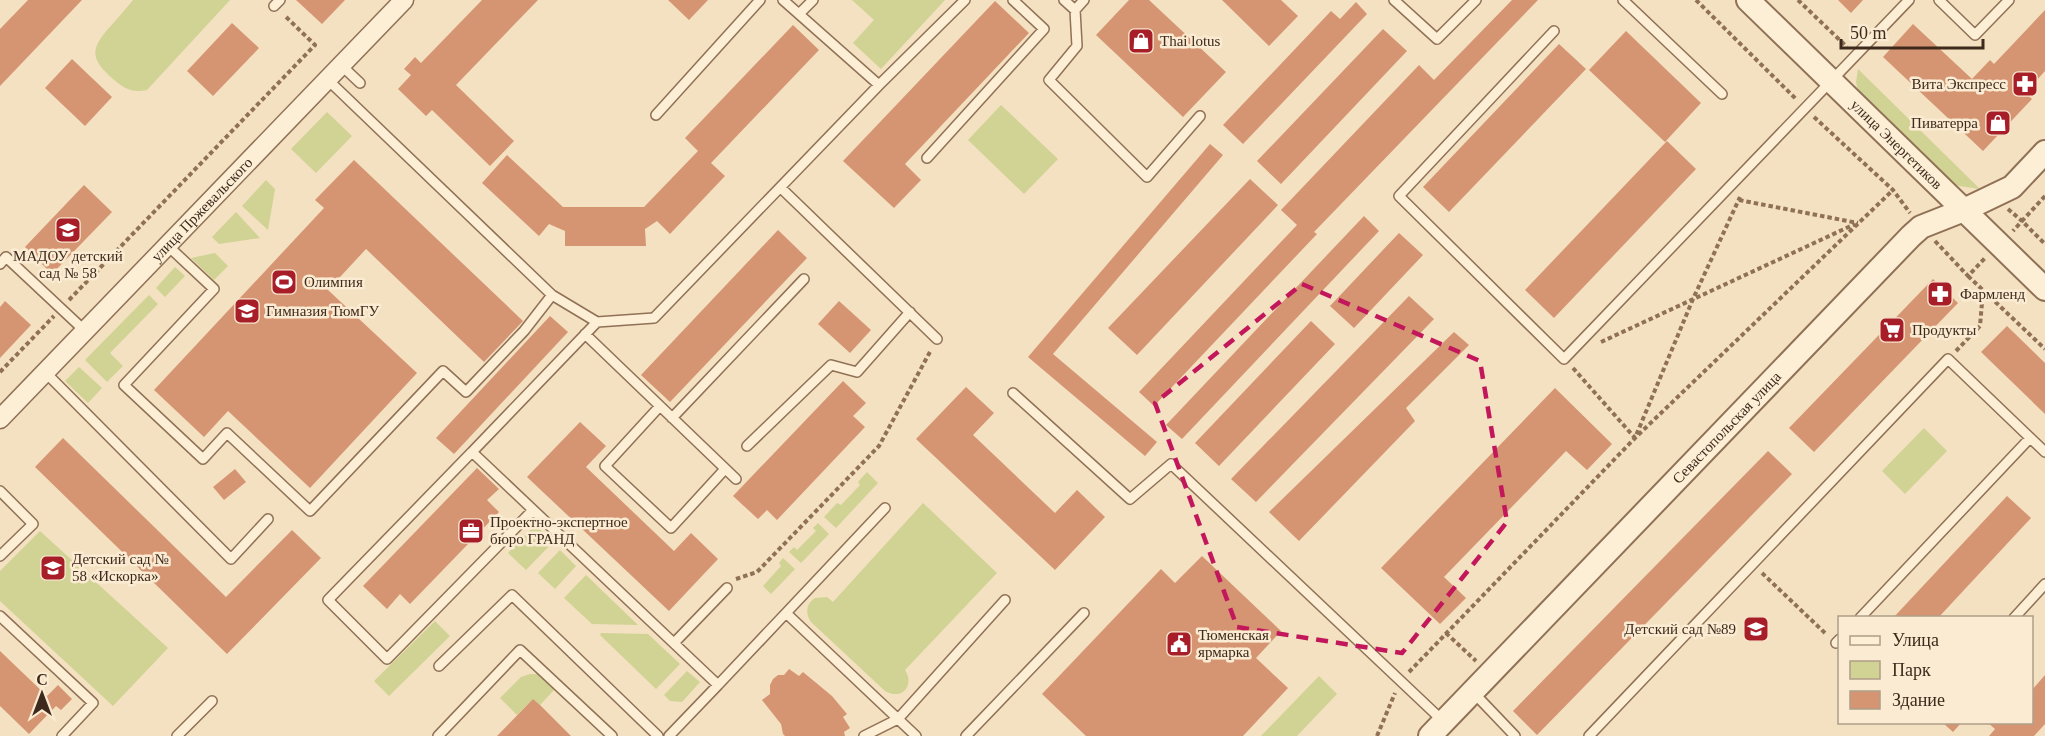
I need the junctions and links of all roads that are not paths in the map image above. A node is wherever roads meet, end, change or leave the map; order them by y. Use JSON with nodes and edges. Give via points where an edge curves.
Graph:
{"nodes":[{"id":1,"x":404,"y":0,"type":"edge"},
{"id":2,"x":760,"y":0,"type":"edge"},
{"id":3,"x":783,"y":0,"type":"edge"},
{"id":4,"x":813,"y":0,"type":"edge"},
{"id":5,"x":965,"y":0,"type":"edge"},
{"id":6,"x":1013,"y":0,"type":"edge"},
{"id":7,"x":1064,"y":0,"type":"edge"},
{"id":8,"x":1084,"y":0,"type":"edge"},
{"id":9,"x":1394,"y":0,"type":"edge"},
{"id":10,"x":1476,"y":0,"type":"edge"},
{"id":11,"x":1623,"y":0,"type":"edge"},
{"id":12,"x":1748,"y":0,"type":"edge"},
{"id":13,"x":1909,"y":0,"type":"edge"},
{"id":14,"x":1939,"y":0,"type":"edge"},
{"id":15,"x":2009,"y":0,"type":"edge"},
{"id":16,"x":1075,"y":10,"type":"junction"},
{"id":17,"x":799,"y":14,"type":"junction"},
{"id":18,"x":1554,"y":31,"type":"dead end"},
{"id":19,"x":341,"y":65,"type":"junction"},
{"id":20,"x":327,"y":79,"type":"junction"},
{"id":21,"x":1832,"y":80,"type":"junction"},
{"id":22,"x":360,"y":83,"type":"dead end"},
{"id":23,"x":879,"y":85,"type":"junction"},
{"id":24,"x":1722,"y":94,"type":"dead end"},
{"id":25,"x":656,"y":115,"type":"dead end"},
{"id":26,"x":1200,"y":116,"type":"dead end"},
{"id":27,"x":2045,"y":152,"type":"edge"},
{"id":28,"x":927,"y":158,"type":"dead end"},
{"id":29,"x":781,"y":188,"type":"junction"},
{"id":30,"x":1964,"y":210,"type":"junction"},
{"id":31,"x":167,"y":245,"type":"junction"},
{"id":32,"x":0,"y":264,"type":"edge"},
{"id":33,"x":804,"y":279,"type":"dead end"},
{"id":34,"x":2045,"y":289,"type":"edge"},
{"id":35,"x":552,"y":295,"type":"junction"},
{"id":36,"x":910,"y":312,"type":"junction"},
{"id":37,"x":597,"y":322,"type":"junction"},
{"id":38,"x":85,"y":331,"type":"junction"},
{"id":39,"x":585,"y":334,"type":"junction"},
{"id":40,"x":938,"y":339,"type":"road end"},
{"id":41,"x":45,"y":372,"type":"junction"},
{"id":42,"x":1013,"y":393,"type":"dead end"},
{"id":43,"x":660,"y":406,"type":"junction"},
{"id":44,"x":672,"y":418,"type":"junction"},
{"id":45,"x":0,"y":419,"type":"edge"},
{"id":46,"x":2030,"y":438,"type":"junction"},
{"id":47,"x":747,"y":446,"type":"dead end"},
{"id":48,"x":472,"y":452,"type":"junction"},
{"id":49,"x":2045,"y":452,"type":"edge"},
{"id":50,"x":725,"y":469,"type":"junction"},
{"id":51,"x":736,"y":479,"type":"dead end"},
{"id":52,"x":0,"y":491,"type":"edge"},
{"id":53,"x":885,"y":508,"type":"dead end"},
{"id":54,"x":533,"y":510,"type":"junction"},
{"id":55,"x":268,"y":519,"type":"dead end"},
{"id":56,"x":0,"y":556,"type":"edge"},
{"id":57,"x":2045,"y":584,"type":"edge"},
{"id":58,"x":727,"y":588,"type":"road end"},
{"id":59,"x":1005,"y":600,"type":"dead end"},
{"id":60,"x":786,"y":613,"type":"junction"},
{"id":61,"x":1084,"y":613,"type":"dead end"},
{"id":62,"x":0,"y":616,"type":"edge"},
{"id":63,"x":1862,"y":616,"type":"edge"},
{"id":64,"x":2016,"y":616,"type":"edge"},
{"id":65,"x":674,"y":643,"type":"junction"},
{"id":66,"x":439,"y":666,"type":"dead end"},
{"id":67,"x":718,"y":685,"type":"junction"},
{"id":68,"x":1473,"y":692,"type":"junction"},
{"id":69,"x":212,"y":700,"type":"dead end"},
{"id":70,"x":898,"y":719,"type":"junction"},
{"id":71,"x":1437,"y":729,"type":"edge"},
{"id":72,"x":62,"y":736,"type":"edge"},
{"id":73,"x":177,"y":736,"type":"edge"},
{"id":74,"x":438,"y":736,"type":"edge"},
{"id":75,"x":612,"y":736,"type":"edge"},
{"id":76,"x":658,"y":736,"type":"edge"},
{"id":77,"x":669,"y":736,"type":"edge"},
{"id":78,"x":864,"y":736,"type":"edge"},
{"id":79,"x":916,"y":736,"type":"edge"},
{"id":80,"x":966,"y":736,"type":"edge"},
{"id":81,"x":1515,"y":736,"type":"edge"},
{"id":82,"x":1589,"y":736,"type":"edge"}],
"edges":[{"from":1,"to":19,"type":"street","name":"улица Пржевальского"},
{"from":2,"to":25,"type":"lane"},
{"from":3,"to":17,"type":"lane"},
{"from":4,"to":17,"type":"lane"},
{"from":5,"to":23,"type":"lane"},
{"from":6,"to":28,"type":"lane","via":[[1044,30]]},
{"from":7,"to":16,"type":"lane"},
{"from":8,"to":16,"type":"lane"},
{"from":9,"to":10,"type":"lane","via":[[1437,39]]},
{"from":11,"to":24,"type":"lane"},
{"from":12,"to":21,"type":"street","name":"улица Энергетиков"},
{"from":13,"to":21,"type":"lane"},
{"from":14,"to":15,"type":"lane","via":[[1975,35]]},
{"from":16,"to":26,"type":"lane","via":[[1077,46],[1049,80],[1147,177]]},
{"from":17,"to":23,"type":"lane"},
{"from":18,"to":21,"type":"lane","via":[[1399,196],[1564,359]]},
{"from":19,"to":20,"type":"street","name":"улица Пржевальского"},
{"from":19,"to":22,"type":"lane"},
{"from":20,"to":31,"type":"street","name":"улица Пржевальского"},
{"from":20,"to":35,"type":"lane"},
{"from":21,"to":30,"type":"street","name":"улица Энергетиков"},
{"from":23,"to":29,"type":"lane"},
{"from":27,"to":30,"type":"street","name":"Севастопольская улица","via":[[2012,188]]},
{"from":29,"to":36,"type":"lane"},
{"from":29,"to":37,"type":"lane","via":[[654,318]]},
{"from":30,"to":34,"type":"street","name":"улица Энергетиков"},
{"from":30,"to":68,"type":"street","name":"Севастопольская улица","via":[[1921,227]]},
{"from":31,"to":35,"type":"lane","via":[[214,289],[124,384],[203,459],[227,433],[310,511],[443,370],[466,392]]},
{"from":31,"to":38,"type":"street","name":"улица Пржевальского"},
{"from":32,"to":38,"type":"lane","via":[[6,257]]},
{"from":33,"to":44,"type":"lane"},
{"from":35,"to":37,"type":"lane"},
{"from":36,"to":40,"type":"lane"},
{"from":36,"to":47,"type":"lane","via":[[857,372],[831,365]]},
{"from":37,"to":39,"type":"lane"},
{"from":38,"to":41,"type":"street","name":"улица Пржевальского"},
{"from":39,"to":43,"type":"lane"},
{"from":39,"to":48,"type":"lane"},
{"from":41,"to":45,"type":"street","name":"улица Пржевальского"},
{"from":41,"to":55,"type":"lane","via":[[231,559]]},
{"from":42,"to":71,"type":"lane","via":[[1130,499],[1171,464],[1400,681]]},
{"from":43,"to":44,"type":"lane"},
{"from":43,"to":50,"type":"lane","via":[[605,466],[671,528]]},
{"from":44,"to":50,"type":"lane"},
{"from":46,"to":49,"type":"lane"},
{"from":46,"to":63,"type":"lane"},
{"from":46,"to":82,"type":"lane","via":[[1948,359]]},
{"from":48,"to":54,"type":"lane"},
{"from":48,"to":54,"type":"lane","via":[[328,600],[387,659]]},
{"from":50,"to":51,"type":"lane"},
{"from":52,"to":56,"type":"lane","via":[[33,524]]},
{"from":53,"to":60,"type":"lane"},
{"from":54,"to":65,"type":"lane"},
{"from":57,"to":64,"type":"lane"},
{"from":58,"to":65,"type":"lane"},
{"from":59,"to":70,"type":"lane"},
{"from":60,"to":67,"type":"lane"},
{"from":60,"to":70,"type":"lane"},
{"from":61,"to":80,"type":"lane"},
{"from":62,"to":72,"type":"lane","via":[[93,703]]},
{"from":65,"to":67,"type":"lane"},
{"from":66,"to":76,"type":"lane","via":[[512,595]]},
{"from":67,"to":77,"type":"lane"},
{"from":68,"to":71,"type":"street","name":"Севастопольская улица"},
{"from":68,"to":81,"type":"lane"},
{"from":69,"to":73,"type":"lane"},
{"from":70,"to":78,"type":"lane"},
{"from":70,"to":79,"type":"lane"},
{"from":74,"to":75,"type":"lane","via":[[520,650]]}]}
